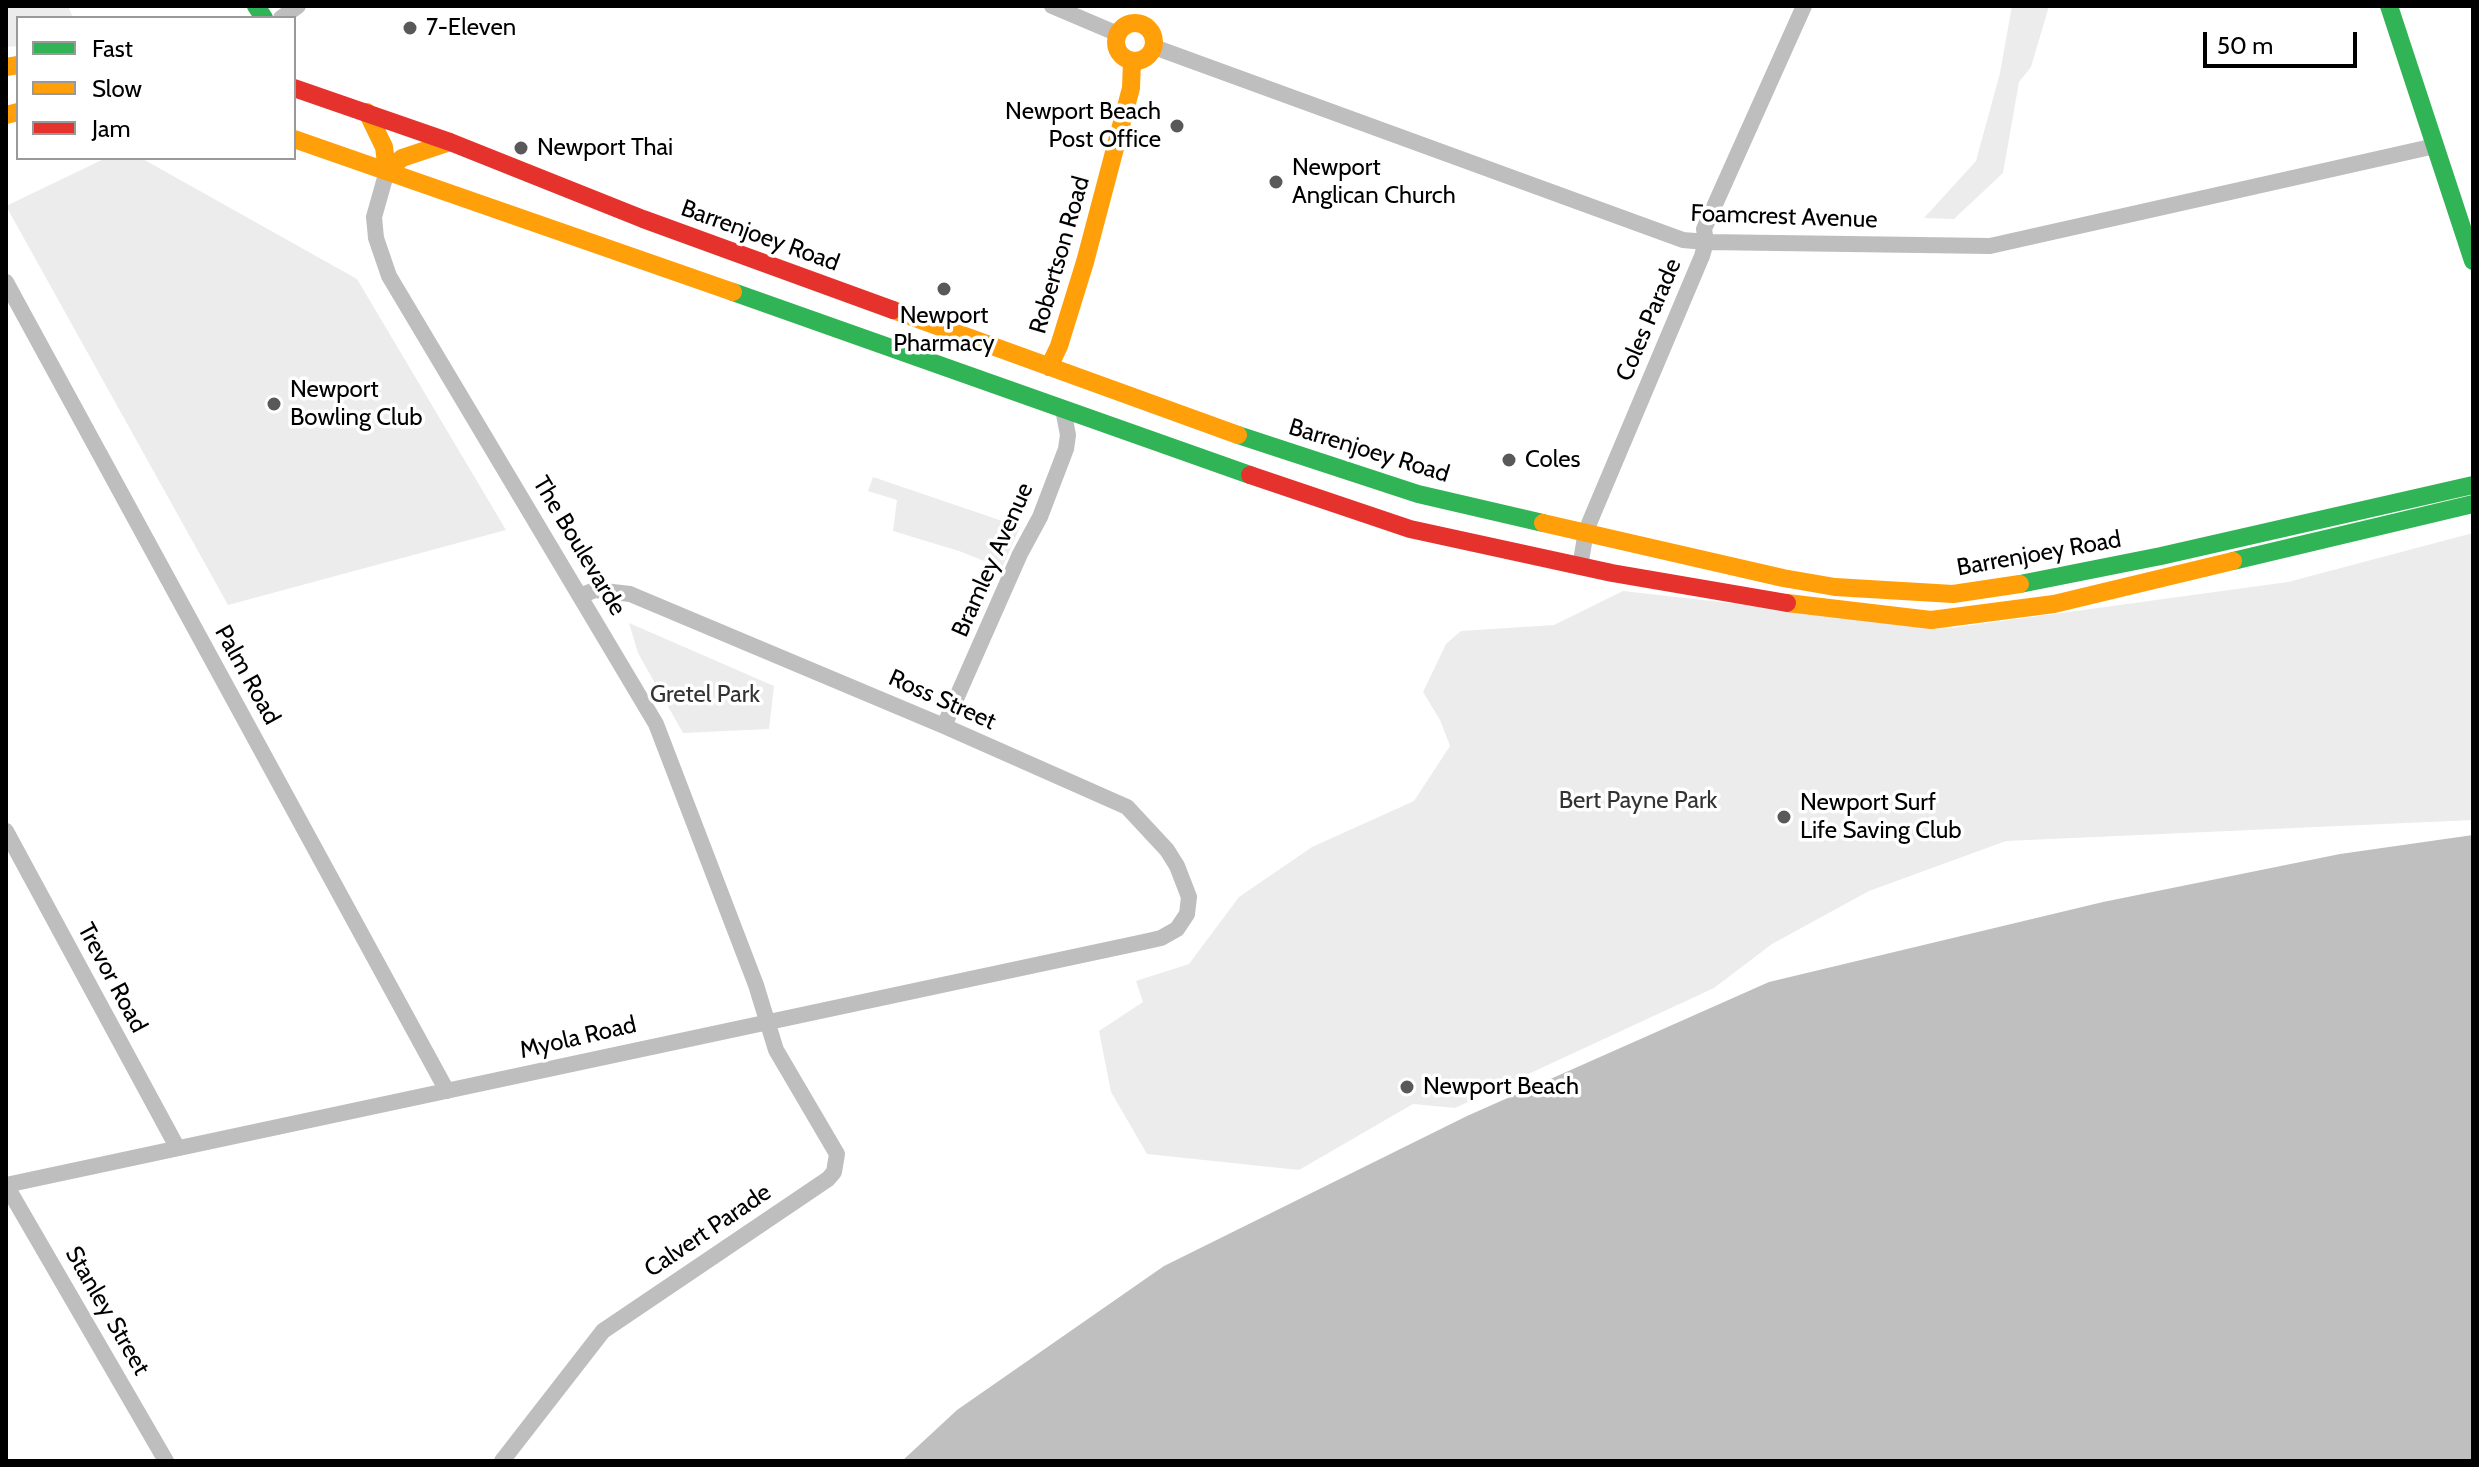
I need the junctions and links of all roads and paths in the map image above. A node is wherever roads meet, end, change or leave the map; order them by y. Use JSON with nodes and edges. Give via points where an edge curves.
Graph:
{"nodes":[{"id":1,"x":1052,"y":6,"type":"edge"},
{"id":2,"x":1804,"y":6,"type":"edge"},
{"id":3,"x":2389,"y":6,"type":"edge"},
{"id":4,"x":1137,"y":14,"type":"edge"},
{"id":5,"x":1118,"y":34,"type":"junction"},
{"id":6,"x":1154,"y":47,"type":"junction"},
{"id":7,"x":1132,"y":61,"type":"junction"},
{"id":8,"x":296,"y":89,"type":"edge"},
{"id":9,"x":367,"y":112,"type":"junction"},
{"id":10,"x":296,"y":140,"type":"edge"},
{"id":11,"x":450,"y":142,"type":"junction"},
{"id":12,"x":2435,"y":146,"type":"junction"},
{"id":13,"x":387,"y":171,"type":"junction"},
{"id":14,"x":1706,"y":242,"type":"junction"},
{"id":15,"x":2473,"y":261,"type":"edge"},
{"id":16,"x":6,"y":282,"type":"edge"},
{"id":17,"x":1049,"y":367,"type":"junction"},
{"id":18,"x":1063,"y":409,"type":"junction"},
{"id":19,"x":2473,"y":485,"type":"edge"},
{"id":20,"x":2473,"y":504,"type":"edge"},
{"id":21,"x":1586,"y":531,"type":"junction"},
{"id":22,"x":1580,"y":567,"type":"junction"},
{"id":23,"x":582,"y":595,"type":"junction"},
{"id":24,"x":944,"y":726,"type":"junction"},
{"id":25,"x":6,"y":831,"type":"edge"},
{"id":26,"x":1161,"y":938,"type":"joint"},
{"id":27,"x":767,"y":1021,"type":"junction"},
{"id":28,"x":447,"y":1091,"type":"junction"},
{"id":29,"x":177,"y":1147,"type":"junction"},
{"id":30,"x":6,"y":1185,"type":"edge"},
{"id":31,"x":166,"y":1461,"type":"edge"},
{"id":32,"x":502,"y":1461,"type":"edge"}],
"edges":[{"from":1,"to":5,"type":"street"},
{"from":2,"to":14,"type":"street","name":"Coles Parade","via":[[1704,229]]},
{"from":3,"to":12,"type":"main road"},
{"from":4,"to":5,"type":"main road"},
{"from":4,"to":6,"type":"main road"},
{"from":5,"to":7,"type":"main road","via":[[1119,53]]},
{"from":6,"to":7,"type":"main road","via":[[1146,58]]},
{"from":6,"to":14,"type":"street","name":"Foamcrest Avenue","via":[[1683,240]]},
{"from":7,"to":17,"type":"main road","name":"Robertson Road","via":[[1131,88],[1085,262]]},
{"from":8,"to":9,"type":"main road","name":"Barrenjoey Road"},
{"from":9,"to":11,"type":"main road","name":"Barrenjoey Road"},
{"from":9,"to":13,"type":"main road","via":[[384,147]]},
{"from":10,"to":13,"type":"main road","name":"Barrenjoey Road"},
{"from":11,"to":13,"type":"main road","via":[[402,158]]},
{"from":11,"to":17,"type":"main road","name":"Barrenjoey Road","via":[[643,219]]},
{"from":12,"to":14,"type":"street","name":"Foamcrest Avenue","via":[[1990,246]]},
{"from":12,"to":15,"type":"main road"},
{"from":13,"to":18,"type":"main road","name":"Barrenjoey Road"},
{"from":13,"to":23,"type":"street","name":"The Boulevarde","via":[[374,217],[389,276]]},
{"from":14,"to":21,"type":"street","name":"Coles Parade"},
{"from":16,"to":28,"type":"street","name":"Palm Road"},
{"from":17,"to":21,"type":"main road","name":"Barrenjoey Road","via":[[1418,494]]},
{"from":18,"to":22,"type":"main road","name":"Barrenjoey Road","via":[[1410,529]]},
{"from":18,"to":24,"type":"street","name":"Bramley Avenue","via":[[1066,449]]},
{"from":19,"to":21,"type":"main road","name":"Barrenjoey Road","via":[[2161,556],[1953,594],[1822,585]]},
{"from":20,"to":22,"type":"main road","name":"Barrenjoey Road","via":[[2054,604],[1931,620],[1811,607]]},
{"from":21,"to":22,"type":"street","name":"Coles Parade"},
{"from":23,"to":24,"type":"street","name":"Ross Street","via":[[595,590],[630,594]]},
{"from":23,"to":27,"type":"street","name":"The Boulevarde","via":[[656,724]]},
{"from":24,"to":26,"type":"street","name":"Ross Street","via":[[1127,807],[1172,858],[1189,897],[1182,922]]},
{"from":25,"to":29,"type":"street","name":"Trevor Road"},
{"from":26,"to":27,"type":"street","name":"Myola Road"},
{"from":27,"to":28,"type":"street","name":"Myola Road"},
{"from":27,"to":32,"type":"street","name":"Calvert Parade","via":[[776,1050],[835,1147],[834,1172],[603,1331]]},
{"from":28,"to":29,"type":"street","name":"Myola Road"},
{"from":29,"to":30,"type":"street","name":"Myola Road"},
{"from":30,"to":31,"type":"street","name":"Stanley Street"}]}
